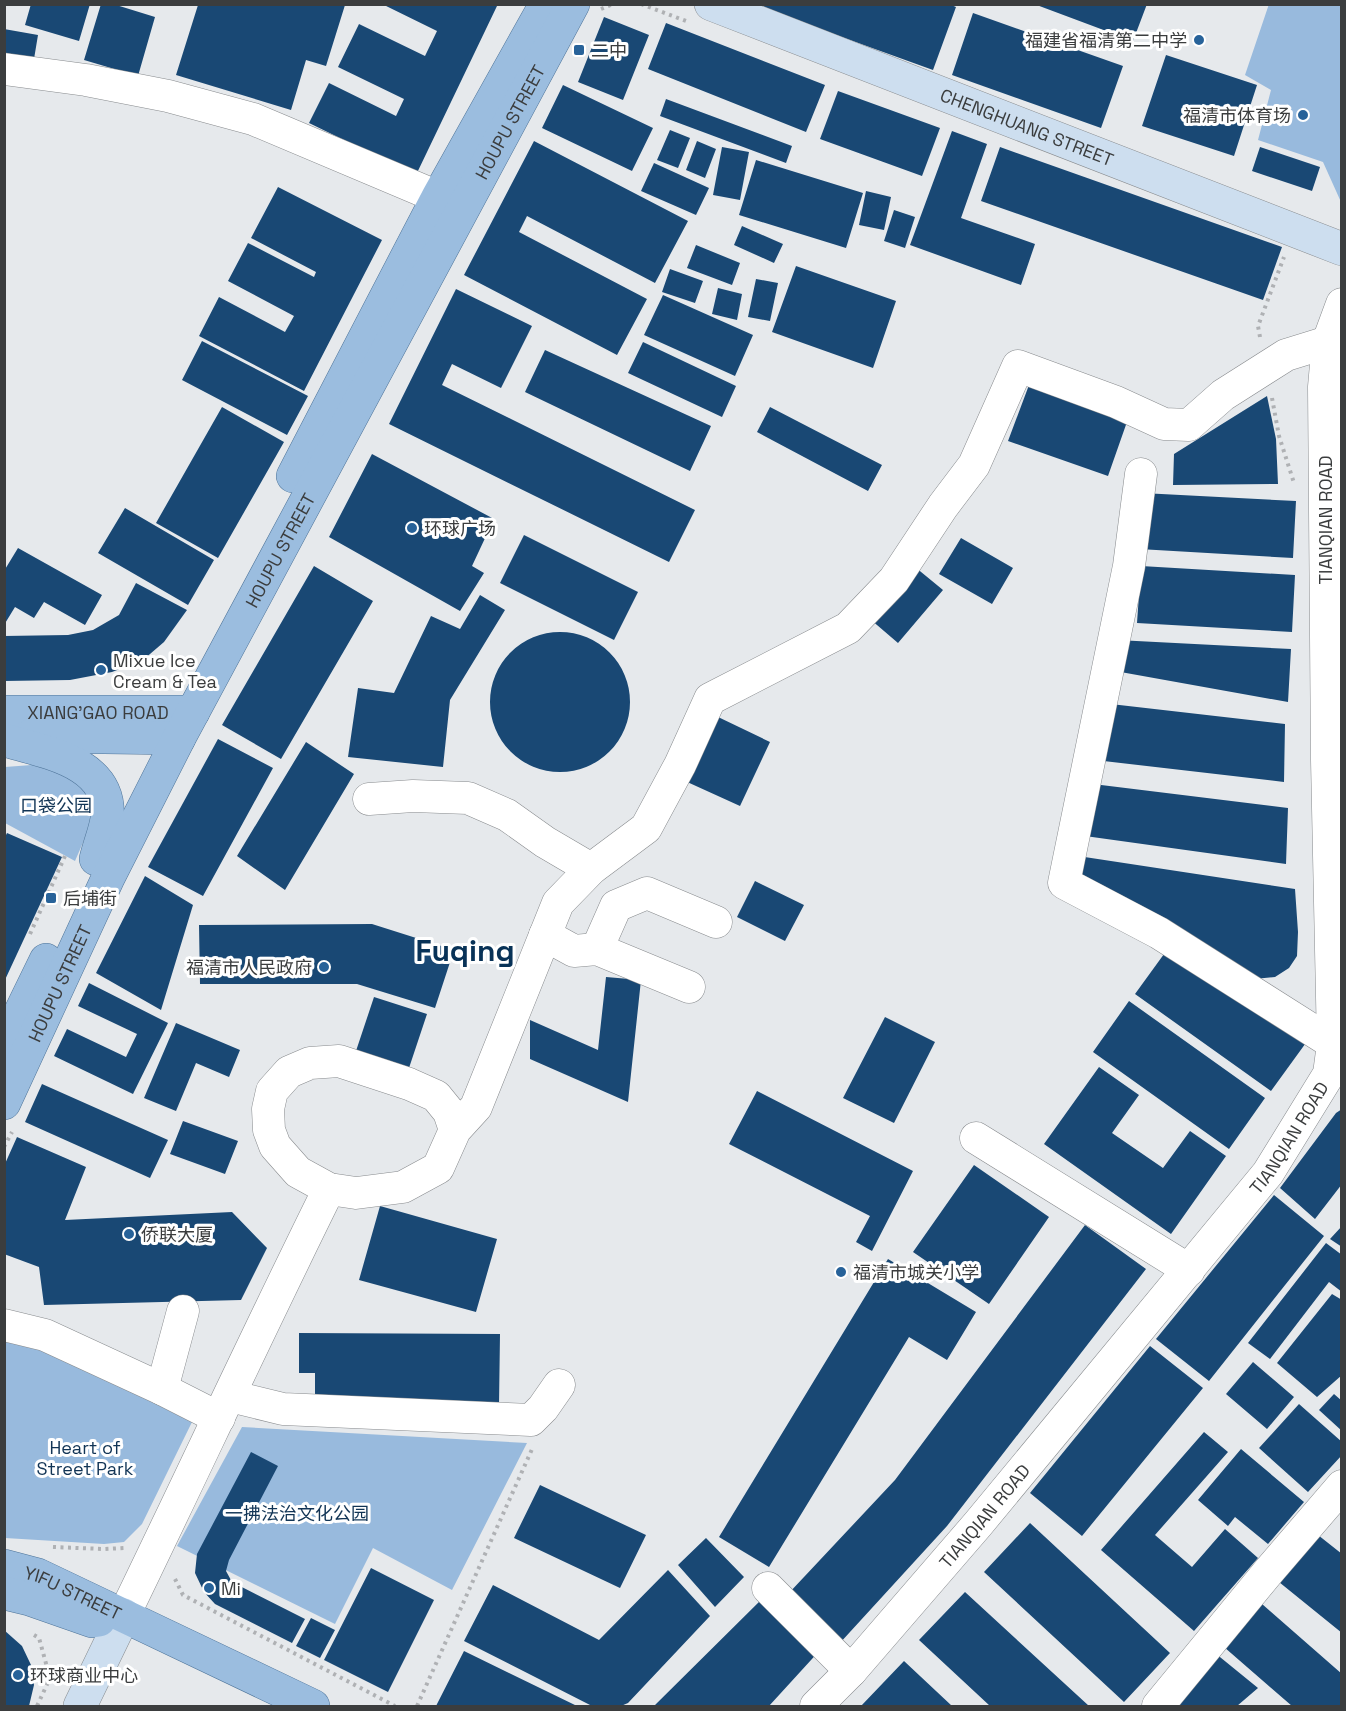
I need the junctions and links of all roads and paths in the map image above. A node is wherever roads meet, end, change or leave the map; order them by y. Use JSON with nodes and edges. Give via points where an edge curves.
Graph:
{"nodes":[{"id":1,"x":546,"y":4,"type":"edge"},
{"id":2,"x":573,"y":4,"type":"edge"},
{"id":3,"x":711,"y":4,"type":"edge"},
{"id":4,"x":4,"y":69,"type":"edge"},
{"id":5,"x":4,"y":86,"type":"edge"},
{"id":6,"x":434,"y":205,"type":"junction"},
{"id":7,"x":1341,"y":249,"type":"edge"},
{"id":8,"x":1341,"y":304,"type":"edge"},
{"id":9,"x":1328,"y":342,"type":"junction"},
{"id":10,"x":1333,"y":431,"type":"edge"},
{"id":11,"x":1141,"y":474,"type":"dead end"},
{"id":12,"x":4,"y":712,"type":"edge"},
{"id":13,"x":174,"y":725,"type":"junction"},
{"id":14,"x":4,"y":735,"type":"edge"},
{"id":15,"x":4,"y":740,"type":"edge"},
{"id":16,"x":1334,"y":760,"type":"edge"},
{"id":17,"x":369,"y":799,"type":"dead end"},
{"id":18,"x":82,"y":853,"type":"junction"},
{"id":19,"x":591,"y":869,"type":"junction"},
{"id":20,"x":716,"y":922,"type":"dead end"},
{"id":21,"x":544,"y":935,"type":"junction"},
{"id":22,"x":28,"y":939,"type":"dead end"},
{"id":23,"x":597,"y":949,"type":"junction"},
{"id":24,"x":689,"y":987,"type":"dead end"},
{"id":25,"x":4,"y":1046,"type":"edge"},
{"id":26,"x":1337,"y":1046,"type":"edge"},
{"id":27,"x":4,"y":1103,"type":"edge"},
{"id":28,"x":455,"y":1130,"type":"junction"},
{"id":29,"x":976,"y":1138,"type":"dead end"},
{"id":30,"x":329,"y":1189,"type":"junction"},
{"id":31,"x":1189,"y":1270,"type":"junction"},
{"id":32,"x":183,"y":1311,"type":"dead end"},
{"id":33,"x":4,"y":1325,"type":"edge"},
{"id":34,"x":559,"y":1385,"type":"dead end"},
{"id":35,"x":162,"y":1389,"type":"junction"},
{"id":36,"x":224,"y":1407,"type":"junction"},
{"id":37,"x":531,"y":1420,"type":"junction"},
{"id":38,"x":1341,"y":1486,"type":"edge"},
{"id":39,"x":130,"y":1544,"type":"dead end"},
{"id":40,"x":48,"y":1546,"type":"dead end"},
{"id":41,"x":4,"y":1566,"type":"edge"},
{"id":42,"x":173,"y":1575,"type":"dead end"},
{"id":43,"x":768,"y":1588,"type":"dead end"},
{"id":44,"x":4,"y":1593,"type":"edge"},
{"id":45,"x":124,"y":1615,"type":"junction"},
{"id":46,"x":32,"y":1634,"type":"dead end"},
{"id":47,"x":851,"y":1671,"type":"junction"},
{"id":48,"x":37,"y":1707,"type":"edge"},
{"id":49,"x":80,"y":1707,"type":"edge"},
{"id":50,"x":313,"y":1707,"type":"edge"},
{"id":51,"x":395,"y":1707,"type":"edge"},
{"id":52,"x":417,"y":1707,"type":"edge"},
{"id":53,"x":816,"y":1707,"type":"edge"},
{"id":54,"x":1158,"y":1707,"type":"edge"}],
"edges":[{"from":1,"to":6,"type":"main road","name":"HOUPU STREET"},
{"from":2,"to":13,"type":"main road","name":"HOUPU STREET"},
{"from":3,"to":7,"type":"street","name":"CHENGHUANG STREET"},
{"from":4,"to":6,"type":"street","via":[[168,96],[253,118]]},
{"from":5,"to":6,"type":"street","via":[[160,110],[245,132]]},
{"from":6,"to":13,"type":"main road","name":"HOUPU STREET"},
{"from":8,"to":9,"type":"street","name":"TIANQIAN ROAD"},
{"from":9,"to":10,"type":"street","name":"TIANQIAN ROAD","via":[[1324,387]]},
{"from":9,"to":19,"type":"street","via":[[1286,355],[1223,395],[1189,425],[1164,424],[1018,366],[974,465],[894,580],[848,628],[710,699],[646,828]]},
{"from":10,"to":16,"type":"street","name":"TIANQIAN ROAD"},
{"from":11,"to":26,"type":"street","via":[[1130,566],[1064,883],[1159,933]]},
{"from":12,"to":13,"type":"main road","name":"XIANG'GAO ROAD"},
{"from":13,"to":14,"type":"main road","name":"XIANG'GAO ROAD"},
{"from":13,"to":18,"type":"main road","name":"HOUPU STREET"},
{"from":13,"to":27,"type":"main road","name":"HOUPU STREET"},
{"from":15,"to":18,"type":"main road","via":[[70,759],[92,775],[105,797],[107,818]]},
{"from":16,"to":26,"type":"street","name":"TIANQIAN ROAD"},
{"from":17,"to":19,"type":"street","via":[[468,798],[507,815]]},
{"from":18,"to":22,"type":"path"},
{"from":18,"to":25,"type":"main road","name":"HOUPU STREET"},
{"from":19,"to":21,"type":"street","via":[[558,903]]},
{"from":20,"to":23,"type":"street","via":[[647,893],[616,906]]},
{"from":21,"to":23,"type":"street","via":[[574,951]]},
{"from":21,"to":28,"type":"street","via":[[476,1107]]},
{"from":23,"to":24,"type":"street"},
{"from":26,"to":31,"type":"street","name":"TIANQIAN ROAD","via":[[1329,1074],[1268,1173]]},
{"from":28,"to":30,"type":"street","via":[[438,1168],[403,1187],[356,1193]]},
{"from":28,"to":30,"type":"street","via":[[449,1112],[436,1096],[409,1084],[339,1061],[310,1063],[289,1072],[272,1090],[268,1130],[275,1146],[298,1172]]},
{"from":29,"to":31,"type":"street"},
{"from":30,"to":36,"type":"street"},
{"from":31,"to":47,"type":"street","name":"TIANQIAN ROAD"},
{"from":32,"to":35,"type":"street"},
{"from":33,"to":35,"type":"street","via":[[45,1335]]},
{"from":34,"to":37,"type":"street"},
{"from":35,"to":36,"type":"street"},
{"from":36,"to":37,"type":"street"},
{"from":36,"to":45,"type":"street"},
{"from":37,"to":52,"type":"path","via":[[533,1449]]},
{"from":38,"to":54,"type":"street"},
{"from":39,"to":40,"type":"path","via":[[103,1549]]},
{"from":41,"to":45,"type":"main road","name":"YIFU STREET","via":[[38,1575]]},
{"from":42,"to":51,"type":"path","via":[[183,1595]]},
{"from":43,"to":47,"type":"street"},
{"from":44,"to":45,"type":"main road","name":"YIFU STREET","via":[[92,1622]]},
{"from":45,"to":49,"type":"street"},
{"from":45,"to":50,"type":"main road"},
{"from":46,"to":48,"type":"path","via":[[39,1638],[50,1678]]},
{"from":47,"to":53,"type":"street","name":"TIANQIAN ROAD"}]}
